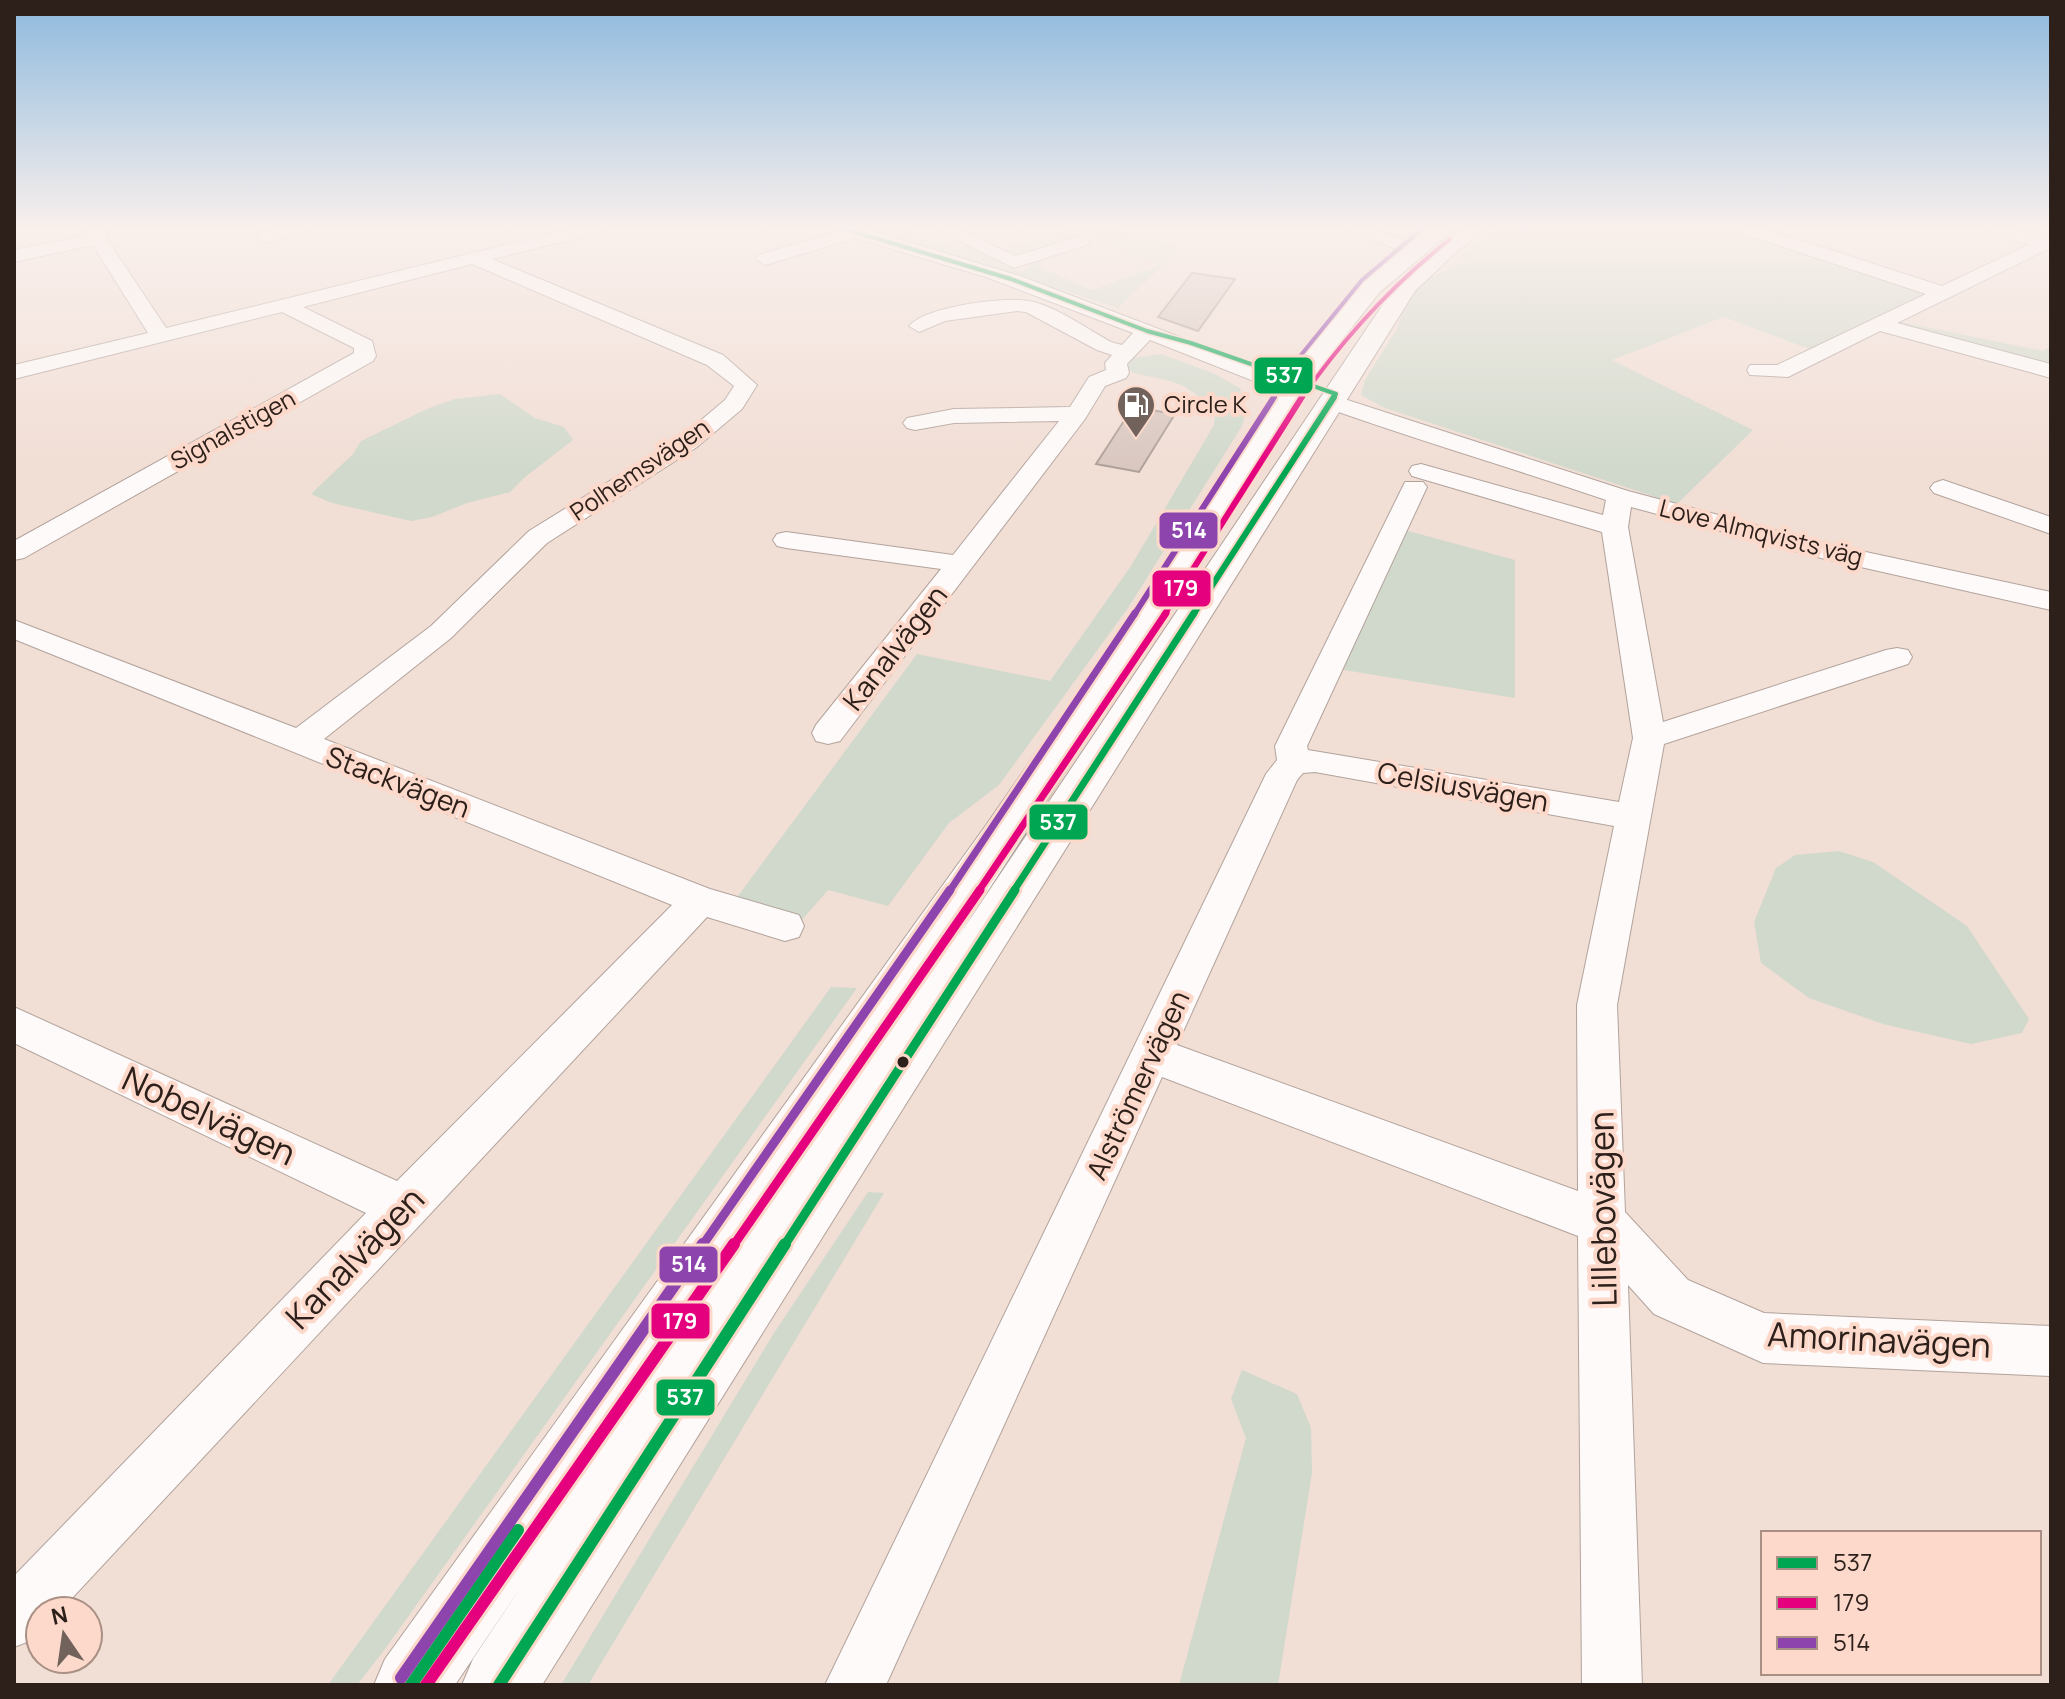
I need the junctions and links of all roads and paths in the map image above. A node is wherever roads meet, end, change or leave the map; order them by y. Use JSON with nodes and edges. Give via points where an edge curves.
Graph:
{"nodes":[{"id":1,"x":143,"y":308,"type":"edge"},
{"id":2,"x":276,"y":308,"type":"edge"},
{"id":3,"x":291,"y":308,"type":"edge"},
{"id":4,"x":592,"y":308,"type":"edge"},
{"id":5,"x":994,"y":308,"type":"edge"},
{"id":6,"x":1033,"y":308,"type":"edge"},
{"id":7,"x":1088,"y":308,"type":"edge"},
{"id":8,"x":1359,"y":308,"type":"edge"},
{"id":9,"x":1387,"y":308,"type":"edge"},
{"id":10,"x":1911,"y":308,"type":"edge"},
{"id":11,"x":1880,"y":325,"type":"junction"},
{"id":12,"x":919,"y":326,"type":"dead end"},
{"id":13,"x":1147,"y":331,"type":"junction"},
{"id":14,"x":160,"y":335,"type":"junction"},
{"id":15,"x":1125,"y":352,"type":"junction"},
{"id":16,"x":1758,"y":370,"type":"dead end"},
{"id":17,"x":2051,"y":371,"type":"edge"},
{"id":18,"x":14,"y":372,"type":"edge"},
{"id":19,"x":1314,"y":391,"type":"junction"},
{"id":20,"x":1077,"y":414,"type":"junction"},
{"id":21,"x":915,"y":423,"type":"dead end"},
{"id":22,"x":1417,"y":479,"type":"joint"},
{"id":23,"x":1943,"y":488,"type":"dead end"},
{"id":24,"x":1617,"y":512,"type":"junction"},
{"id":25,"x":2051,"y":526,"type":"edge"},
{"id":26,"x":786,"y":540,"type":"dead end"},
{"id":27,"x":14,"y":552,"type":"edge"},
{"id":28,"x":961,"y":564,"type":"junction"},
{"id":29,"x":2051,"y":601,"type":"edge"},
{"id":30,"x":14,"y":629,"type":"edge"},
{"id":31,"x":1897,"y":657,"type":"dead end"},
{"id":32,"x":828,"y":733,"type":"dead end"},
{"id":33,"x":1649,"y":738,"type":"junction"},
{"id":34,"x":298,"y":743,"type":"junction"},
{"id":35,"x":1294,"y":763,"type":"junction"},
{"id":36,"x":1632,"y":817,"type":"junction"},
{"id":37,"x":700,"y":901,"type":"junction"},
{"id":38,"x":785,"y":926,"type":"dead end"},
{"id":39,"x":14,"y":1024,"type":"edge"},
{"id":40,"x":1153,"y":1055,"type":"junction"},
{"id":41,"x":403,"y":1207,"type":"junction"},
{"id":42,"x":1604,"y":1223,"type":"junction"},
{"id":43,"x":2051,"y":1351,"type":"edge"},
{"id":44,"x":14,"y":1618,"type":"edge"},
{"id":45,"x":411,"y":1685,"type":"edge"},
{"id":46,"x":499,"y":1685,"type":"edge"},
{"id":47,"x":855,"y":1685,"type":"edge"},
{"id":48,"x":1612,"y":1685,"type":"edge"}],
"edges":[{"from":1,"to":14,"type":"street"},
{"from":2,"to":14,"type":"street"},
{"from":3,"to":27,"type":"street","name":"Signalstigen","via":[[365,345],[365,356]]},
{"from":4,"to":34,"type":"street","name":"Polhemsvägen","via":[[715,360],[746,385],[734,404],[689,442],[538,537],[441,632]]},
{"from":5,"to":12,"type":"street","via":[[940,316]]},
{"from":6,"to":15,"type":"street"},
{"from":7,"to":13,"type":"street","name":"Love Almqvists väg"},
{"from":8,"to":19,"type":"main road","via":[[1342,323]]},
{"from":9,"to":19,"type":"main road"},
{"from":10,"to":11,"type":"street"},
{"from":11,"to":16,"type":"street","via":[[1780,372]]},
{"from":11,"to":17,"type":"street"},
{"from":13,"to":15,"type":"street","name":"Kanalvägen"},
{"from":13,"to":19,"type":"street","name":"Love Almqvists väg","via":[[1185,350]]},
{"from":14,"to":18,"type":"street"},
{"from":15,"to":20,"type":"street","name":"Kanalvägen","via":[[1116,363],[1118,373],[1097,382]]},
{"from":19,"to":24,"type":"street","name":"Love Almqvists väg","via":[[1440,440],[1475,448]]},
{"from":19,"to":45,"type":"main road","via":[[1210,521],[1081,718]]},
{"from":19,"to":46,"type":"main road"},
{"from":20,"to":21,"type":"street","via":[[954,416]]},
{"from":20,"to":28,"type":"street","name":"Kanalvägen"},
{"from":22,"to":24,"type":"street","name":"Love Almqvists väg"},
{"from":22,"to":35,"type":"street","name":"Alströmervägen","via":[[1291,746]]},
{"from":23,"to":25,"type":"street"},
{"from":24,"to":29,"type":"street","name":"Love Almqvists väg"},
{"from":24,"to":33,"type":"street","name":"Lillebovägen"},
{"from":26,"to":28,"type":"street","name":"Kanalvägen"},
{"from":28,"to":32,"type":"street","name":"Kanalvägen"},
{"from":30,"to":34,"type":"street","name":"Stackvägen"},
{"from":31,"to":33,"type":"street"},
{"from":33,"to":36,"type":"street","name":"Lillebovägen"},
{"from":34,"to":37,"type":"street","name":"Stackvägen"},
{"from":35,"to":36,"type":"street","name":"Celsiusvägen","via":[[1315,761]]},
{"from":35,"to":40,"type":"street","name":"Alströmervägen","via":[[1283,774]]},
{"from":36,"to":42,"type":"street","name":"Lillebovägen","via":[[1597,1005]]},
{"from":37,"to":38,"type":"street","name":"Stackvägen"},
{"from":37,"to":41,"type":"street","name":"Kanalvägen"},
{"from":39,"to":41,"type":"street","name":"Nobelvägen"},
{"from":40,"to":42,"type":"street","name":"Amorinavägen"},
{"from":40,"to":47,"type":"street","name":"Alströmervägen"},
{"from":41,"to":44,"type":"street","name":"Kanalvägen"},
{"from":42,"to":43,"type":"street","name":"Amorinavägen","via":[[1671,1297],[1763,1338]]},
{"from":42,"to":48,"type":"street","name":"Lillebovägen"}]}
